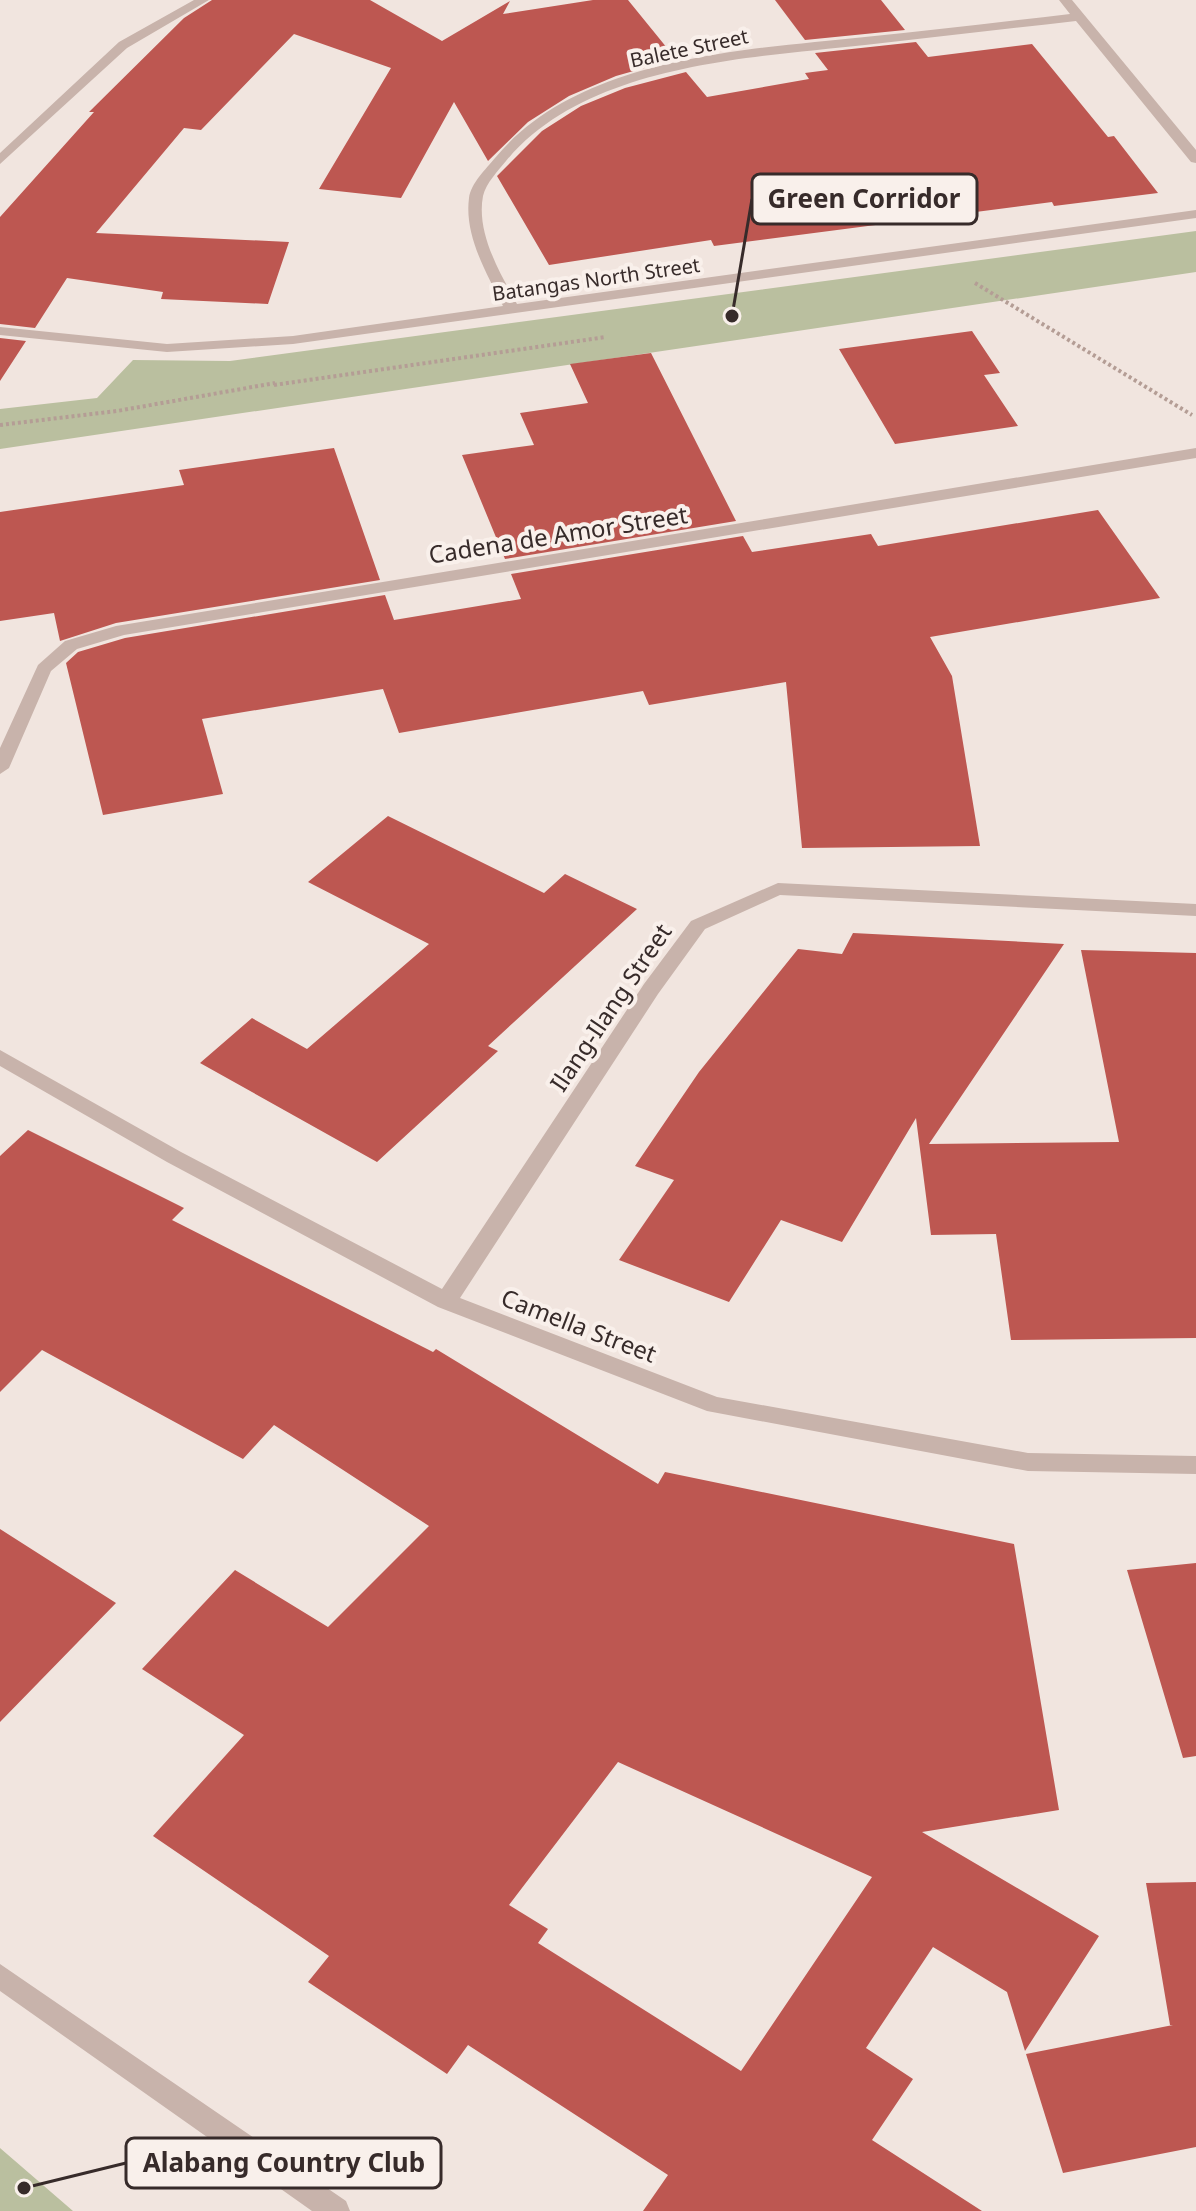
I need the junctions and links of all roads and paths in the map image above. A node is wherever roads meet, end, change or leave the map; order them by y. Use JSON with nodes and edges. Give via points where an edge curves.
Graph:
{"nodes":[{"id":1,"x":203,"y":0,"type":"edge"},
{"id":2,"x":1065,"y":0,"type":"edge"},
{"id":3,"x":1078,"y":17,"type":"junction"},
{"id":4,"x":0,"y":136,"type":"edge"},
{"id":5,"x":19,"y":139,"type":"junction"},
{"id":6,"x":1196,"y":159,"type":"edge"},
{"id":7,"x":0,"y":160,"type":"edge"},
{"id":8,"x":1196,"y":214,"type":"edge"},
{"id":9,"x":975,"y":283,"type":"dead end"},
{"id":10,"x":513,"y":311,"type":"junction"},
{"id":11,"x":0,"y":331,"type":"edge"},
{"id":12,"x":293,"y":340,"type":"junction"},
{"id":13,"x":1196,"y":418,"type":"edge"},
{"id":14,"x":0,"y":425,"type":"edge"},
{"id":15,"x":1196,"y":453,"type":"edge"},
{"id":16,"x":0,"y":768,"type":"edge"},
{"id":17,"x":1196,"y":910,"type":"edge"},
{"id":18,"x":0,"y":1057,"type":"edge"},
{"id":19,"x":446,"y":1301,"type":"junction"},
{"id":20,"x":1196,"y":1465,"type":"edge"},
{"id":21,"x":0,"y":1976,"type":"edge"},
{"id":22,"x":336,"y":2211,"type":"edge"}],
"edges":[{"from":1,"to":5,"type":"street","via":[[123,45]]},
{"from":2,"to":3,"type":"street"},
{"from":3,"to":6,"type":"street"},
{"from":3,"to":10,"type":"street","name":"Balete Street","via":[[769,52],[656,71],[593,92],[541,118],[500,155],[476,196],[482,249]]},
{"from":4,"to":5,"type":"street"},
{"from":5,"to":7,"type":"street"},
{"from":8,"to":10,"type":"street","name":"Batangas North Street"},
{"from":9,"to":13,"type":"path"},
{"from":10,"to":12,"type":"street","name":"Batangas North Street"},
{"from":11,"to":12,"type":"street","name":"Batangas North Street","via":[[167,348]]},
{"from":12,"to":14,"type":"path","via":[[274,385]]},
{"from":15,"to":16,"type":"street","name":"Cadena de Amor Street","via":[[122,630],[71,645],[44,669]]},
{"from":17,"to":19,"type":"street","name":"Ilang-Ilang Street","via":[[778,889],[698,925]]},
{"from":18,"to":19,"type":"street","name":"Camella Street","via":[[174,1157]]},
{"from":19,"to":20,"type":"street","name":"Camella Street","via":[[715,1405],[1028,1462]]},
{"from":21,"to":22,"type":"street"}]}
